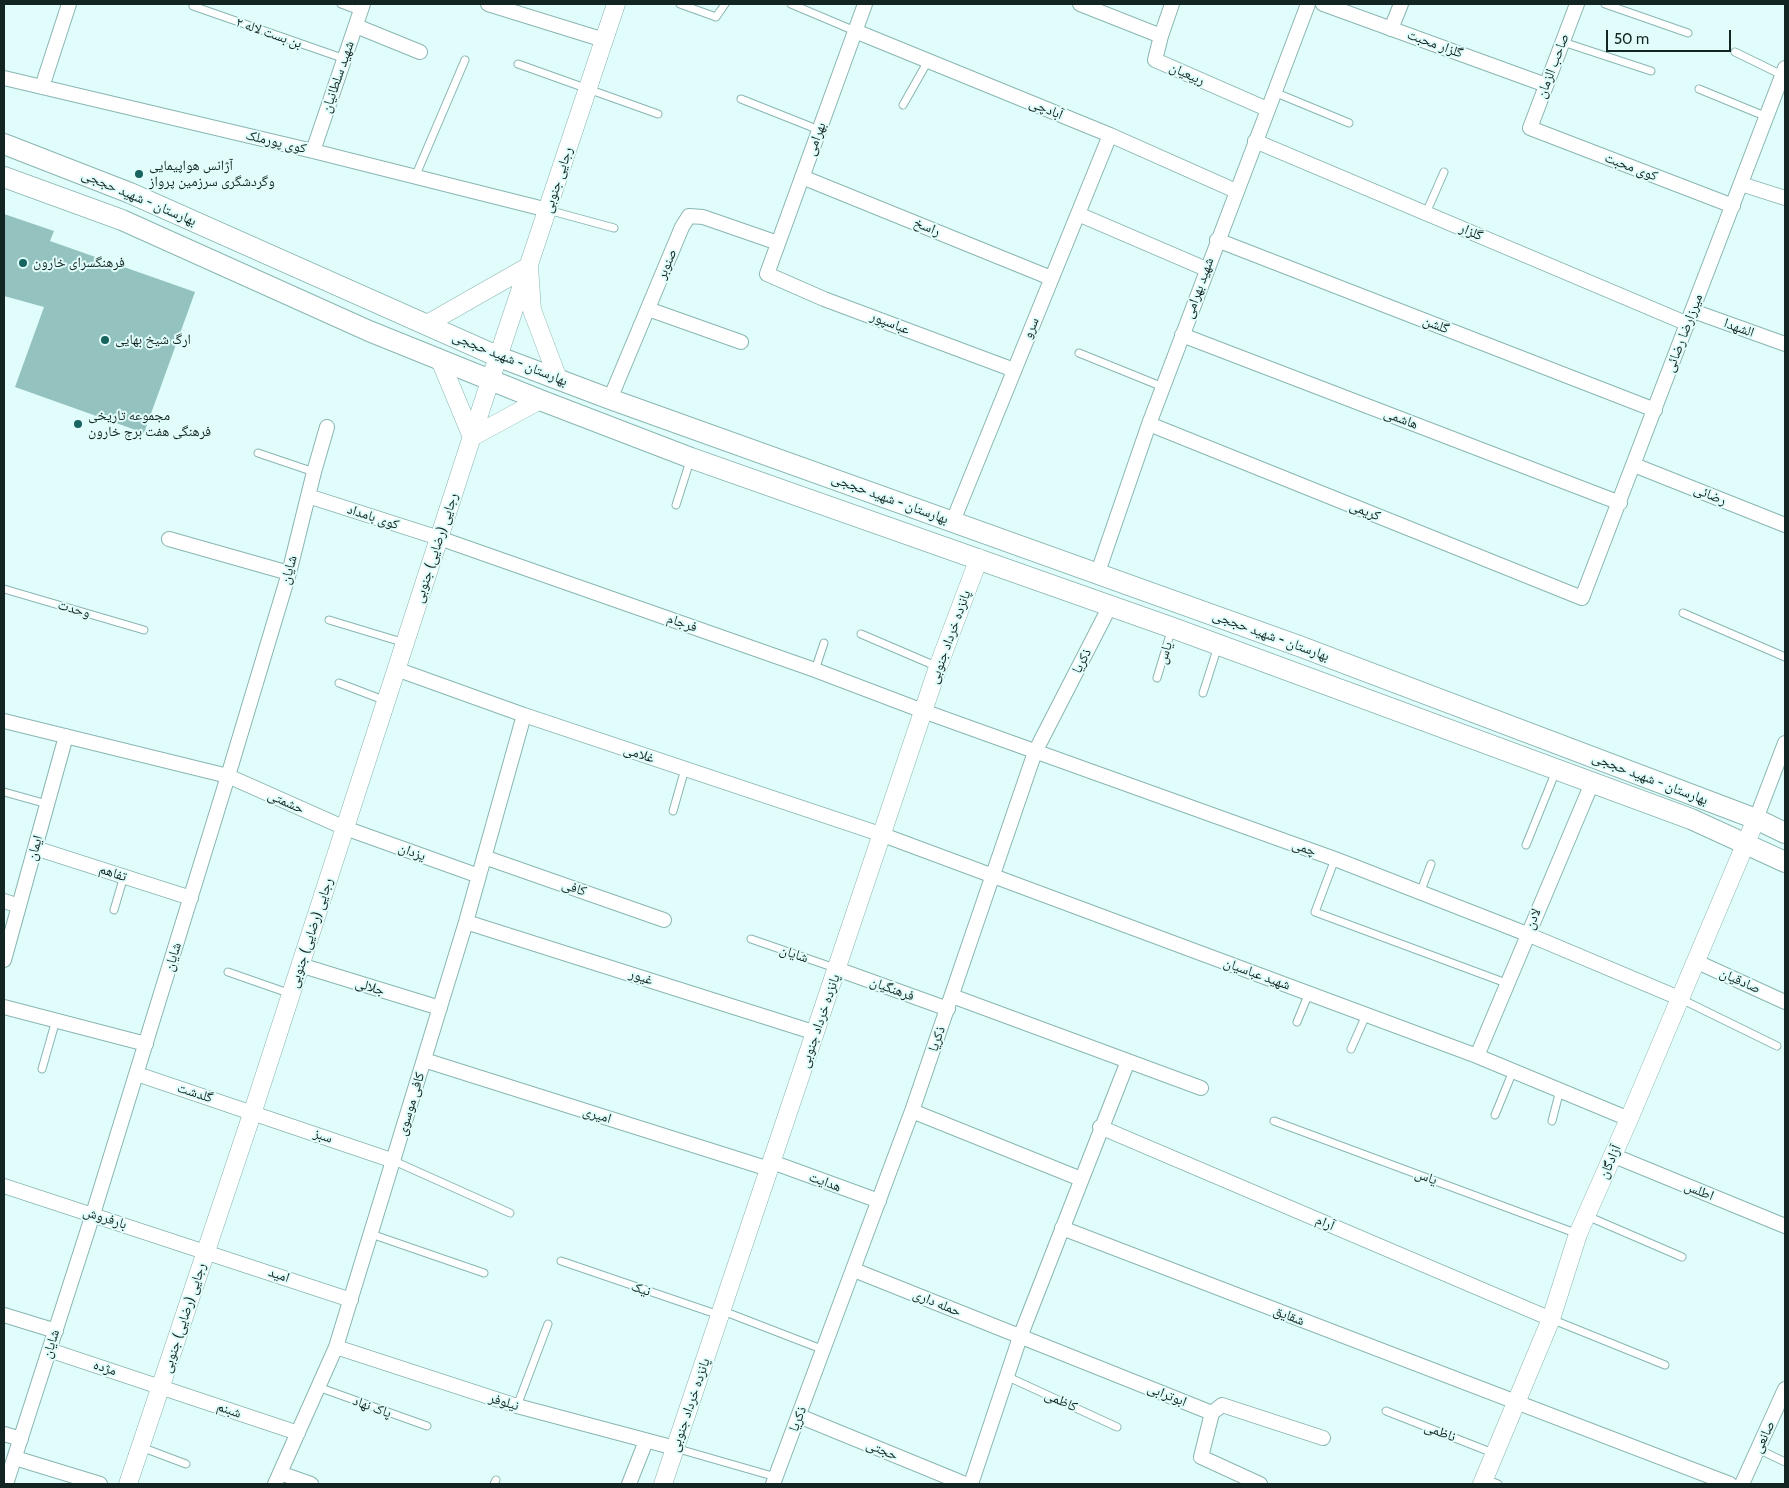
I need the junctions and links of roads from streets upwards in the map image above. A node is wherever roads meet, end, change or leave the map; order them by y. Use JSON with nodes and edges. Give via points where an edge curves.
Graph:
{"nodes":[{"id":1,"x":69,"y":4,"type":"edge"},
{"id":2,"x":488,"y":4,"type":"edge"},
{"id":3,"x":616,"y":4,"type":"edge"},
{"id":4,"x":865,"y":4,"type":"edge"},
{"id":5,"x":1080,"y":4,"type":"edge"},
{"id":6,"x":1172,"y":4,"type":"edge"},
{"id":7,"x":1308,"y":4,"type":"edge"},
{"id":8,"x":1323,"y":4,"type":"edge"},
{"id":9,"x":1401,"y":4,"type":"edge"},
{"id":10,"x":1577,"y":4,"type":"edge"},
{"id":11,"x":362,"y":7,"type":"edge"},
{"id":12,"x":356,"y":26,"type":"junction"},
{"id":13,"x":1391,"y":29,"type":"junction"},
{"id":14,"x":855,"y":31,"type":"junction"},
{"id":15,"x":1161,"y":36,"type":"junction"},
{"id":16,"x":604,"y":40,"type":"junction"},
{"id":17,"x":420,"y":52,"type":"dead end"},
{"id":18,"x":1784,"y":73,"type":"edge"},
{"id":19,"x":4,"y":78,"type":"edge"},
{"id":20,"x":1546,"y":84,"type":"junction"},
{"id":21,"x":42,"y":87,"type":"junction"},
{"id":22,"x":1267,"y":109,"type":"junction"},
{"id":23,"x":1530,"y":128,"type":"joint"},
{"id":24,"x":1110,"y":135,"type":"junction"},
{"id":25,"x":1255,"y":141,"type":"junction"},
{"id":26,"x":4,"y":144,"type":"edge"},
{"id":27,"x":313,"y":151,"type":"junction"},
{"id":28,"x":4,"y":177,"type":"edge"},
{"id":29,"x":802,"y":177,"type":"junction"},
{"id":30,"x":1741,"y":184,"type":"junction"},
{"id":31,"x":1236,"y":191,"type":"junction"},
{"id":32,"x":1785,"y":198,"type":"edge"},
{"id":33,"x":1733,"y":206,"type":"junction"},
{"id":34,"x":548,"y":210,"type":"junction"},
{"id":35,"x":1078,"y":214,"type":"junction"},
{"id":36,"x":1217,"y":240,"type":"junction"},
{"id":37,"x":778,"y":243,"type":"junction"},
{"id":38,"x":529,"y":266,"type":"junction"},
{"id":39,"x":1206,"y":269,"type":"junction"},
{"id":40,"x":767,"y":274,"type":"joint"},
{"id":41,"x":1051,"y":278,"type":"junction"},
{"id":42,"x":381,"y":304,"type":"junction"},
{"id":43,"x":648,"y":309,"type":"junction"},
{"id":44,"x":1693,"y":311,"type":"junction"},
{"id":45,"x":427,"y":324,"type":"junction"},
{"id":46,"x":1688,"y":324,"type":"junction"},
{"id":47,"x":369,"y":331,"type":"junction"},
{"id":48,"x":1182,"y":335,"type":"junction"},
{"id":49,"x":741,"y":342,"type":"dead end"},
{"id":50,"x":1785,"y":344,"type":"edge"},
{"id":51,"x":499,"y":357,"type":"junction"},
{"id":52,"x":440,"y":360,"type":"junction"},
{"id":53,"x":1014,"y":370,"type":"junction"},
{"id":54,"x":558,"y":379,"type":"junction"},
{"id":55,"x":490,"y":380,"type":"junction"},
{"id":56,"x":606,"y":398,"type":"junction"},
{"id":57,"x":540,"y":400,"type":"junction"},
{"id":58,"x":1655,"y":410,"type":"junction"},
{"id":59,"x":591,"y":419,"type":"junction"},
{"id":60,"x":1149,"y":424,"type":"junction"},
{"id":61,"x":327,"y":427,"type":"dead end"},
{"id":62,"x":472,"y":437,"type":"junction"},
{"id":63,"x":1634,"y":465,"type":"junction"},
{"id":64,"x":308,"y":496,"type":"junction"},
{"id":65,"x":1620,"y":503,"type":"junction"},
{"id":66,"x":953,"y":521,"type":"junction"},
{"id":67,"x":1785,"y":525,"type":"edge"},
{"id":68,"x":987,"y":534,"type":"junction"},
{"id":69,"x":439,"y":538,"type":"junction"},
{"id":70,"x":169,"y":539,"type":"dead end"},
{"id":71,"x":979,"y":558,"type":"junction"},
{"id":72,"x":289,"y":573,"type":"junction"},
{"id":73,"x":1097,"y":574,"type":"junction"},
{"id":74,"x":1582,"y":598,"type":"joint"},
{"id":75,"x":1110,"y":606,"type":"junction"},
{"id":76,"x":396,"y":669,"type":"junction"},
{"id":77,"x":924,"y":711,"type":"junction"},
{"id":78,"x":524,"y":715,"type":"junction"},
{"id":79,"x":4,"y":721,"type":"edge"},
{"id":80,"x":66,"y":736,"type":"junction"},
{"id":81,"x":1785,"y":743,"type":"edge"},
{"id":82,"x":1036,"y":752,"type":"junction"},
{"id":83,"x":228,"y":776,"type":"junction"},
{"id":84,"x":1592,"y":783,"type":"junction"},
{"id":85,"x":1756,"y":819,"type":"junction"},
{"id":86,"x":345,"y":828,"type":"junction"},
{"id":87,"x":1785,"y":832,"type":"edge"},
{"id":88,"x":883,"y":834,"type":"junction"},
{"id":89,"x":1745,"y":842,"type":"junction"},
{"id":90,"x":35,"y":848,"type":"junction"},
{"id":91,"x":484,"y":857,"type":"junction"},
{"id":92,"x":1785,"y":862,"type":"edge"},
{"id":93,"x":479,"y":876,"type":"junction"},
{"id":94,"x":994,"y":876,"type":"junction"},
{"id":95,"x":191,"y":898,"type":"junction"},
{"id":96,"x":4,"y":901,"type":"edge"},
{"id":97,"x":18,"y":906,"type":"junction"},
{"id":98,"x":664,"y":920,"type":"dead end"},
{"id":99,"x":466,"y":922,"type":"junction"},
{"id":100,"x":1527,"y":934,"type":"junction"},
{"id":101,"x":4,"y":960,"type":"edge"},
{"id":102,"x":1695,"y":961,"type":"junction"},
{"id":103,"x":300,"y":965,"type":"junction"},
{"id":104,"x":837,"y":969,"type":"junction"},
{"id":105,"x":1679,"y":998,"type":"junction"},
{"id":106,"x":1785,"y":1002,"type":"edge"},
{"id":107,"x":950,"y":1003,"type":"junction"},
{"id":108,"x":4,"y":1007,"type":"edge"},
{"id":109,"x":440,"y":1008,"type":"junction"},
{"id":110,"x":816,"y":1033,"type":"junction"},
{"id":111,"x":146,"y":1044,"type":"junction"},
{"id":112,"x":1477,"y":1056,"type":"junction"},
{"id":113,"x":424,"y":1060,"type":"junction"},
{"id":114,"x":1128,"y":1061,"type":"junction"},
{"id":115,"x":136,"y":1074,"type":"junction"},
{"id":116,"x":1201,"y":1088,"type":"dead end"},
{"id":117,"x":253,"y":1111,"type":"junction"},
{"id":118,"x":912,"y":1111,"type":"junction"},
{"id":119,"x":1629,"y":1119,"type":"junction"},
{"id":120,"x":1100,"y":1127,"type":"junction"},
{"id":121,"x":1612,"y":1155,"type":"junction"},
{"id":122,"x":394,"y":1161,"type":"junction"},
{"id":123,"x":771,"y":1166,"type":"junction"},
{"id":124,"x":1082,"y":1179,"type":"junction"},
{"id":125,"x":4,"y":1186,"type":"edge"},
{"id":126,"x":879,"y":1202,"type":"junction"},
{"id":127,"x":93,"y":1214,"type":"junction"},
{"id":128,"x":1785,"y":1226,"type":"edge"},
{"id":129,"x":1062,"y":1228,"type":"junction"},
{"id":130,"x":206,"y":1251,"type":"junction"},
{"id":131,"x":854,"y":1270,"type":"junction"},
{"id":132,"x":351,"y":1300,"type":"junction"},
{"id":133,"x":4,"y":1315,"type":"edge"},
{"id":134,"x":1551,"y":1319,"type":"junction"},
{"id":135,"x":56,"y":1331,"type":"junction"},
{"id":136,"x":1020,"y":1336,"type":"junction"},
{"id":137,"x":336,"y":1347,"type":"junction"},
{"id":138,"x":50,"y":1350,"type":"junction"},
{"id":139,"x":161,"y":1386,"type":"junction"},
{"id":140,"x":1785,"y":1389,"type":"edge"},
{"id":141,"x":1516,"y":1404,"type":"junction"},
{"id":142,"x":1212,"y":1413,"type":"junction"},
{"id":143,"x":799,"y":1416,"type":"junction"},
{"id":144,"x":298,"y":1433,"type":"junction"},
{"id":145,"x":4,"y":1434,"type":"edge"},
{"id":146,"x":1323,"y":1438,"type":"dead end"},
{"id":147,"x":21,"y":1439,"type":"junction"},
{"id":148,"x":646,"y":1441,"type":"junction"},
{"id":149,"x":675,"y":1448,"type":"junction"},
{"id":150,"x":15,"y":1458,"type":"junction"},
{"id":151,"x":277,"y":1479,"type":"edge"},
{"id":152,"x":775,"y":1481,"type":"edge"},
{"id":153,"x":1488,"y":1482,"type":"edge"},
{"id":154,"x":6,"y":1484,"type":"edge"},
{"id":155,"x":100,"y":1484,"type":"edge"},
{"id":156,"x":128,"y":1484,"type":"edge"},
{"id":157,"x":310,"y":1484,"type":"edge"},
{"id":158,"x":629,"y":1484,"type":"edge"},
{"id":159,"x":663,"y":1484,"type":"edge"},
{"id":160,"x":965,"y":1484,"type":"edge"},
{"id":161,"x":970,"y":1484,"type":"edge"},
{"id":162,"x":1260,"y":1484,"type":"edge"},
{"id":163,"x":1730,"y":1484,"type":"edge"},
{"id":164,"x":1742,"y":1484,"type":"edge"}],
"edges":[{"from":1,"to":21,"type":"street"},
{"from":2,"to":16,"type":"street"},
{"from":3,"to":16,"type":"street","name":"رجایی جنوبی"},
{"from":4,"to":14,"type":"street","name":"بهرامی"},
{"from":5,"to":15,"type":"street"},
{"from":6,"to":15,"type":"street"},
{"from":7,"to":22,"type":"street","name":"شهید بهرامی"},
{"from":8,"to":13,"type":"street","name":"گلزار محبت"},
{"from":9,"to":13,"type":"street"},
{"from":10,"to":20,"type":"street","name":"صاحب الزمان"},
{"from":11,"to":12,"type":"street","name":"شهید سلطانیان"},
{"from":12,"to":17,"type":"street"},
{"from":12,"to":27,"type":"street","name":"شهید سلطانیان"},
{"from":13,"to":20,"type":"street","name":"گلزار محبت"},
{"from":14,"to":24,"type":"street","name":"آبادچی"},
{"from":14,"to":29,"type":"street","name":"بهرامی"},
{"from":15,"to":22,"type":"street","name":"ربیعیان","via":[[1155,60]]},
{"from":16,"to":34,"type":"street","name":"رجایی جنوبی"},
{"from":18,"to":30,"type":"street","name":"میرزارضا رضائی"},
{"from":19,"to":21,"type":"street","name":"کوی پورملک"},
{"from":20,"to":23,"type":"street","name":"صاحب الزمان"},
{"from":21,"to":27,"type":"street","name":"کوی پورملک"},
{"from":22,"to":25,"type":"street","name":"شهید بهرامی"},
{"from":23,"to":33,"type":"street","name":"کوی محبت"},
{"from":24,"to":31,"type":"street","name":"آبادچی"},
{"from":24,"to":35,"type":"street","name":"سرو"},
{"from":25,"to":31,"type":"street","name":"شهید بهرامی"},
{"from":25,"to":46,"type":"street","name":"گلزار"},
{"from":26,"to":42,"type":"main road","name":"بهارستان - شهید حججی","via":[[130,193]]},
{"from":27,"to":34,"type":"street","name":"کوی پورملک"},
{"from":28,"to":47,"type":"main road","name":"بهارستان - شهید حججی","via":[[122,220]]},
{"from":29,"to":37,"type":"street","name":"بهرامی"},
{"from":29,"to":41,"type":"street","name":"راسخ"},
{"from":30,"to":32,"type":"street"},
{"from":30,"to":33,"type":"street","name":"میرزارضا رضائی"},
{"from":31,"to":36,"type":"street","name":"شهید بهرامی"},
{"from":33,"to":44,"type":"street","name":"میرزارضا رضائی"},
{"from":34,"to":38,"type":"street","name":"رجایی جنوبی"},
{"from":35,"to":39,"type":"street"},
{"from":35,"to":41,"type":"street","name":"سرو"},
{"from":36,"to":39,"type":"street","name":"شهید بهرامی"},
{"from":36,"to":58,"type":"street","name":"گلشن"},
{"from":37,"to":40,"type":"street","name":"بهرامی"},
{"from":37,"to":43,"type":"street","name":"صنوبر","via":[[703,217],[689,216]]},
{"from":38,"to":45,"type":"street"},
{"from":38,"to":51,"type":"street","name":"رجایی جنوبی"},
{"from":38,"to":54,"type":"street","via":[[532,310]]},
{"from":39,"to":48,"type":"street","name":"شهید بهرامی"},
{"from":40,"to":53,"type":"street","name":"عباسپور","via":[[824,299]]},
{"from":41,"to":53,"type":"street","name":"سرو"},
{"from":42,"to":45,"type":"main road","name":"بهارستان - شهید حججی"},
{"from":42,"to":47,"type":"main road","via":[[388,316],[386,322],[377,330]]},
{"from":43,"to":49,"type":"street"},
{"from":43,"to":56,"type":"street","name":"صنوبر"},
{"from":44,"to":46,"type":"street","name":"میرزارضا رضائی"},
{"from":44,"to":50,"type":"street","name":"الشهدا"},
{"from":45,"to":51,"type":"main road","name":"بهارستان - شهید حججی"},
{"from":46,"to":58,"type":"street","name":"میرزارضا رضائی"},
{"from":47,"to":52,"type":"main road","name":"بهارستان - شهید حججی"},
{"from":48,"to":60,"type":"street","name":"شهید بهرامی"},
{"from":48,"to":65,"type":"street","name":"هاشمی"},
{"from":51,"to":54,"type":"main road","name":"بهارستان - شهید حججی"},
{"from":51,"to":55,"type":"street","name":"رجایی جنوبی"},
{"from":52,"to":55,"type":"main road","name":"بهارستان - شهید حججی"},
{"from":52,"to":62,"type":"street"},
{"from":53,"to":66,"type":"street","name":"سرو"},
{"from":54,"to":56,"type":"main road","name":"بهارستان - شهید حججی"},
{"from":55,"to":57,"type":"main road","name":"بهارستان - شهید حججی"},
{"from":55,"to":62,"type":"street","name":"رجایی (رضایی) جنوبی"},
{"from":56,"to":59,"type":"main road","via":[[591,405]]},
{"from":56,"to":66,"type":"main road","name":"بهارستان - شهید حججی"},
{"from":57,"to":59,"type":"main road","name":"بهارستان - شهید حججی"},
{"from":57,"to":62,"type":"street"},
{"from":58,"to":63,"type":"street","name":"میرزارضا رضائی"},
{"from":59,"to":71,"type":"main road","name":"بهارستان - شهید حججی","via":[[691,458]]},
{"from":60,"to":73,"type":"street","name":"شهید بهرامی"},
{"from":60,"to":74,"type":"street","name":"کریمی"},
{"from":61,"to":64,"type":"street","name":"شایان"},
{"from":62,"to":69,"type":"street","name":"رجایی (رضایی) جنوبی"},
{"from":63,"to":65,"type":"street","name":"میرزارضا رضائی"},
{"from":63,"to":67,"type":"street","name":"رضائی"},
{"from":64,"to":69,"type":"street","name":"کوی بامداد"},
{"from":64,"to":72,"type":"street","name":"شایان"},
{"from":65,"to":74,"type":"street","name":"میرزارضا رضائی"},
{"from":66,"to":68,"type":"main road","name":"بهارستان - شهید حججی"},
{"from":68,"to":71,"type":"main road"},
{"from":68,"to":73,"type":"main road","name":"بهارستان - شهید حججی"},
{"from":69,"to":76,"type":"street","name":"رجایی (رضایی) جنوبی"},
{"from":69,"to":77,"type":"street","name":"فرجام"},
{"from":70,"to":72,"type":"street"},
{"from":71,"to":75,"type":"main road","name":"بهارستان - شهید حججی"},
{"from":71,"to":77,"type":"street","name":"پانزده خرداد جنوبی"},
{"from":72,"to":83,"type":"street","name":"شایان"},
{"from":73,"to":85,"type":"main road","name":"بهارستان - شهید حججی","via":[[1299,646]]},
{"from":75,"to":82,"type":"street","name":"ذکریا"},
{"from":75,"to":84,"type":"main road","name":"بهارستان - شهید حججی"},
{"from":76,"to":78,"type":"street","name":"غلامی"},
{"from":76,"to":86,"type":"street","name":"رجایی (رضایی) جنوبی"},
{"from":77,"to":82,"type":"street","name":"چمی"},
{"from":77,"to":88,"type":"street","name":"پانزده خرداد جنوبی"},
{"from":78,"to":88,"type":"street","name":"غلامی"},
{"from":78,"to":91,"type":"street","name":"کافی موسوی"},
{"from":79,"to":80,"type":"street","name":"حشمتی"},
{"from":80,"to":83,"type":"street","name":"حشمتی"},
{"from":80,"to":90,"type":"street","name":"ایمان"},
{"from":81,"to":85,"type":"street"},
{"from":82,"to":94,"type":"street","name":"ذکریا"},
{"from":82,"to":100,"type":"street","name":"چمی","via":[[1335,859]]},
{"from":83,"to":86,"type":"street","name":"حشمتی"},
{"from":83,"to":95,"type":"street","name":"شایان"},
{"from":84,"to":89,"type":"main road","name":"بهارستان - شهید حججی"},
{"from":84,"to":100,"type":"street","name":"لادن"},
{"from":85,"to":87,"type":"main road","name":"بهارستان - شهید حججی"},
{"from":85,"to":89,"type":"street","name":"آزادگان"},
{"from":86,"to":93,"type":"street","name":"یزدان"},
{"from":86,"to":103,"type":"street","name":"رجایی (رضایی) جنوبی"},
{"from":88,"to":94,"type":"street","name":"شهید عباسیان"},
{"from":88,"to":104,"type":"street","name":"پانزده خرداد جنوبی"},
{"from":89,"to":92,"type":"main road","name":"بهارستان - شهید حججی"},
{"from":89,"to":102,"type":"street","name":"آزادگان"},
{"from":90,"to":95,"type":"street","name":"تفاهم"},
{"from":90,"to":97,"type":"street","name":"ایمان"},
{"from":91,"to":93,"type":"street","name":"کافی موسوی"},
{"from":91,"to":98,"type":"street","name":"کافی"},
{"from":93,"to":99,"type":"street","name":"کافی موسوی"},
{"from":94,"to":107,"type":"street","name":"ذکریا"},
{"from":94,"to":112,"type":"street","name":"شهید عباسیان"},
{"from":95,"to":111,"type":"street","name":"شایان"},
{"from":96,"to":97,"type":"street"},
{"from":97,"to":101,"type":"street","name":"ایمان"},
{"from":99,"to":109,"type":"street","name":"کافی موسوی"},
{"from":99,"to":110,"type":"street","name":"غیور"},
{"from":100,"to":105,"type":"street","name":"چمی"},
{"from":100,"to":112,"type":"street","name":"لادن"},
{"from":102,"to":105,"type":"street","name":"آزادگان"},
{"from":102,"to":106,"type":"street","name":"صادقیان"},
{"from":103,"to":109,"type":"street","name":"جلالی"},
{"from":103,"to":117,"type":"street","name":"رجایی (رضایی) جنوبی"},
{"from":104,"to":107,"type":"street","name":"فرهنگیان"},
{"from":104,"to":110,"type":"street","name":"پانزده خرداد جنوبی"},
{"from":105,"to":119,"type":"street","name":"آزادگان"},
{"from":107,"to":114,"type":"street","name":"فرهنگیان"},
{"from":107,"to":118,"type":"street","name":"ذکریا"},
{"from":108,"to":111,"type":"street"},
{"from":109,"to":113,"type":"street","name":"کافی موسوی"},
{"from":110,"to":123,"type":"street","name":"پانزده خرداد جنوبی"},
{"from":111,"to":115,"type":"street","name":"شایان"},
{"from":112,"to":119,"type":"street","name":"شهید عباسیان"},
{"from":113,"to":122,"type":"street","name":"کافی موسوی"},
{"from":113,"to":123,"type":"street","name":"امیری"},
{"from":114,"to":116,"type":"street","name":"فرهنگیان"},
{"from":114,"to":120,"type":"street"},
{"from":115,"to":117,"type":"street","name":"گلدشت"},
{"from":115,"to":127,"type":"street","name":"شایان"},
{"from":117,"to":122,"type":"street","name":"سبز"},
{"from":117,"to":130,"type":"street","name":"رجایی (رضایی) جنوبی"},
{"from":118,"to":124,"type":"street"},
{"from":118,"to":126,"type":"street","name":"ذکریا"},
{"from":119,"to":121,"type":"street","name":"آزادگان"},
{"from":120,"to":124,"type":"street"},
{"from":120,"to":134,"type":"street","name":"آرام"},
{"from":121,"to":128,"type":"street","name":"اطلس"},
{"from":121,"to":134,"type":"street","name":"آزادگان","via":[[1578,1234]]},
{"from":122,"to":132,"type":"street","name":"کافی موسوی"},
{"from":123,"to":126,"type":"street","name":"هدایت"},
{"from":123,"to":149,"type":"street","name":"پانزده خرداد جنوبی"},
{"from":124,"to":129,"type":"street"},
{"from":125,"to":127,"type":"street","name":"بارفروش"},
{"from":126,"to":131,"type":"street","name":"ذکریا"},
{"from":127,"to":130,"type":"street","name":"بارفروش"},
{"from":127,"to":135,"type":"street","name":"شایان"},
{"from":129,"to":136,"type":"street"},
{"from":129,"to":141,"type":"street","name":"شقایق"},
{"from":130,"to":132,"type":"street","name":"امید"},
{"from":130,"to":139,"type":"street","name":"رجایی (رضایی) جنوبی"},
{"from":131,"to":136,"type":"street","name":"حمله داری"},
{"from":131,"to":143,"type":"street","name":"ذکریا"},
{"from":132,"to":137,"type":"street","name":"کافی موسوی"},
{"from":133,"to":135,"type":"street"},
{"from":134,"to":141,"type":"street","name":"آزادگان"},
{"from":135,"to":138,"type":"street","name":"شایان"},
{"from":136,"to":142,"type":"street","name":"ابوترابی"},
{"from":136,"to":161,"type":"street"},
{"from":137,"to":144,"type":"street","name":"کافی موسوی"},
{"from":137,"to":148,"type":"street","name":"نیلوفر","via":[[517,1406]]},
{"from":138,"to":139,"type":"street","name":"مژده"},
{"from":138,"to":147,"type":"street","name":"شایان"},
{"from":139,"to":144,"type":"street","name":"شبنم"},
{"from":139,"to":156,"type":"street","name":"رجایی (رضایی) جنوبی"},
{"from":140,"to":164,"type":"street","name":"صانعی"},
{"from":141,"to":153,"type":"street","name":"آزادگان","via":[[1493,1453]]},
{"from":141,"to":163,"type":"street","name":"شقایق"},
{"from":142,"to":146,"type":"street","via":[[1222,1405]]},
{"from":142,"to":162,"type":"street","via":[[1201,1457]]},
{"from":143,"to":152,"type":"street","name":"ذکریا"},
{"from":143,"to":160,"type":"street","name":"حجتی"},
{"from":144,"to":151,"type":"street","name":"کافی موسوی"},
{"from":145,"to":147,"type":"street"},
{"from":147,"to":150,"type":"street","name":"شایان"},
{"from":148,"to":149,"type":"street","name":"نیلوفر"},
{"from":148,"to":158,"type":"street"},
{"from":149,"to":159,"type":"street","name":"پانزده خرداد جنوبی"},
{"from":150,"to":154,"type":"street","name":"شایان"},
{"from":150,"to":155,"type":"street"},
{"from":151,"to":157,"type":"street"}]}
